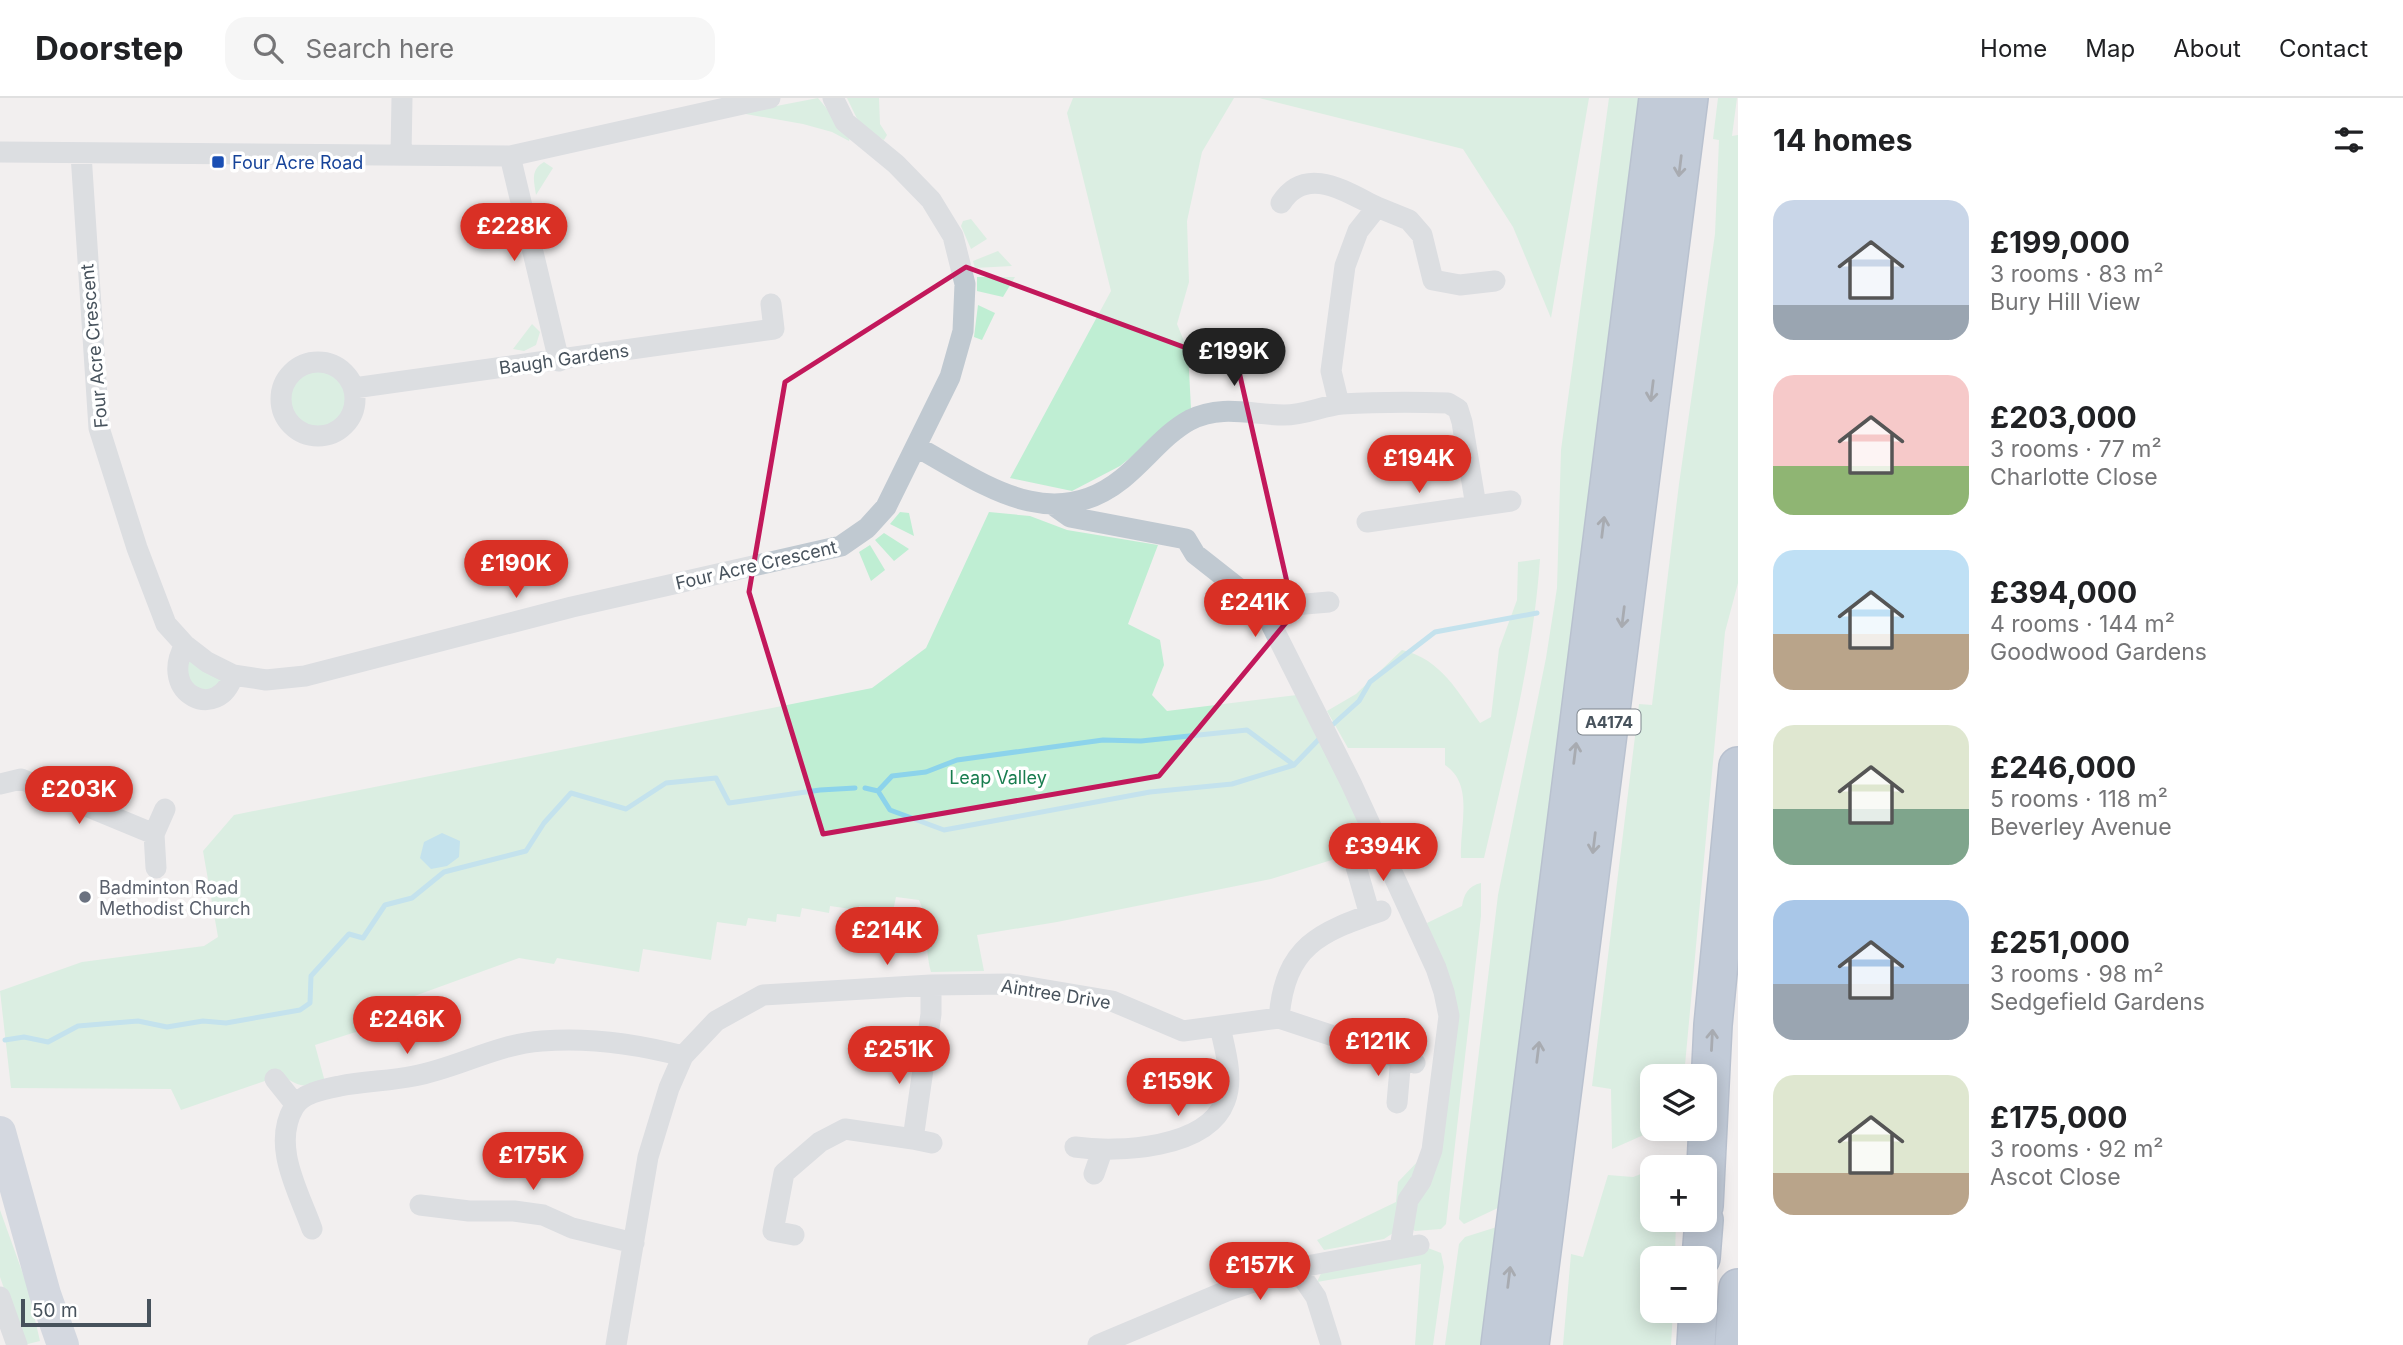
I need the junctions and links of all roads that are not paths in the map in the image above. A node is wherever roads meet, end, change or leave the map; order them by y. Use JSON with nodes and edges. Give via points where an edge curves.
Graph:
{"nodes":[{"id":1,"x":402,"y":98,"type":"edge"},
{"id":2,"x":770,"y":98,"type":"edge"},
{"id":3,"x":833,"y":98,"type":"edge"},
{"id":4,"x":1658,"y":98,"type":"edge"},
{"id":5,"x":1689,"y":98,"type":"edge"},
{"id":6,"x":0,"y":152,"type":"edge"},
{"id":7,"x":80,"y":154,"type":"junction"},
{"id":8,"x":401,"y":155,"type":"junction"},
{"id":9,"x":510,"y":156,"type":"junction"},
{"id":10,"x":1281,"y":202,"type":"dead end"},
{"id":11,"x":1377,"y":207,"type":"junction"},
{"id":12,"x":1495,"y":281,"type":"dead end"},
{"id":13,"x":771,"y":304,"type":"dead end"},
{"id":14,"x":559,"y":361,"type":"junction"},
{"id":15,"x":354,"y":388,"type":"dead end"},
{"id":16,"x":1339,"y":404,"type":"junction"},
{"id":17,"x":917,"y":447,"type":"junction"},
{"id":18,"x":1511,"y":502,"type":"dead end"},
{"id":19,"x":1054,"y":505,"type":"junction"},
{"id":20,"x":1476,"y":506,"type":"junction"},
{"id":21,"x":1367,"y":522,"type":"dead end"},
{"id":22,"x":1329,"y":602,"type":"dead end"},
{"id":23,"x":1258,"y":608,"type":"junction"},
{"id":24,"x":185,"y":645,"type":"junction"},
{"id":25,"x":233,"y":675,"type":"junction"},
{"id":26,"x":1738,"y":766,"type":"edge"},
{"id":27,"x":0,"y":784,"type":"edge"},
{"id":28,"x":165,"y":810,"type":"dead end"},
{"id":29,"x":154,"y":834,"type":"junction"},
{"id":30,"x":1355,"y":863,"type":"dead end"},
{"id":31,"x":156,"y":868,"type":"dead end"},
{"id":32,"x":931,"y":985,"type":"junction"},
{"id":33,"x":1279,"y":1018,"type":"junction"},
{"id":34,"x":1220,"y":1027,"type":"junction"},
{"id":35,"x":683,"y":1056,"type":"junction"},
{"id":36,"x":275,"y":1079,"type":"dead end"},
{"id":37,"x":1397,"y":1103,"type":"dead end"},
{"id":38,"x":295,"y":1104,"type":"junction"},
{"id":39,"x":0,"y":1132,"type":"edge"},
{"id":40,"x":1075,"y":1147,"type":"dead end"},
{"id":41,"x":1102,"y":1151,"type":"junction"},
{"id":42,"x":1707,"y":1155,"type":"edge"},
{"id":43,"x":1094,"y":1174,"type":"dead end"},
{"id":44,"x":421,"y":1205,"type":"dead end"},
{"id":45,"x":312,"y":1229,"type":"dead end"},
{"id":46,"x":794,"y":1235,"type":"dead end"},
{"id":47,"x":634,"y":1242,"type":"junction"},
{"id":48,"x":1296,"y":1268,"type":"junction"},
{"id":49,"x":1738,"y":1288,"type":"edge"},
{"id":50,"x":0,"y":1297,"type":"edge"},
{"id":51,"x":1697,"y":1323,"type":"edge"},
{"id":52,"x":17,"y":1345,"type":"edge"},
{"id":53,"x":64,"y":1345,"type":"edge"},
{"id":54,"x":616,"y":1345,"type":"edge"},
{"id":55,"x":1098,"y":1345,"type":"edge"},
{"id":56,"x":1331,"y":1345,"type":"edge"},
{"id":57,"x":1500,"y":1345,"type":"edge"},
{"id":58,"x":1530,"y":1345,"type":"edge"},
{"id":59,"x":1696,"y":1345,"type":"edge"},
{"id":60,"x":1734,"y":1345,"type":"edge"}],
"edges":[{"from":1,"to":8,"type":"street"},
{"from":2,"to":9,"type":"street"},
{"from":3,"to":17,"type":"street","name":"Four Acre Crescent","via":[[845,122],[931,200],[953,236],[965,284],[963,331],[950,377]]},
{"from":57,"to":4,"type":"highway","number":"A4174","one_way":true},
{"from":5,"to":58,"type":"highway","number":"A4174","one_way":true},
{"from":6,"to":7,"type":"street"},
{"from":7,"to":8,"type":"street"},
{"from":7,"to":24,"type":"street","name":"Four Acre Crescent","via":[[99,428],[166,624]]},
{"from":8,"to":9,"type":"street"},
{"from":9,"to":14,"type":"street"},
{"from":10,"to":11,"type":"street","via":[[1304,183],[1316,181]]},
{"from":11,"to":12,"type":"street","via":[[1409,220],[1422,235],[1433,280],[1460,285]]},
{"from":11,"to":16,"type":"street","via":[[1359,231],[1345,265],[1331,371]]},
{"from":13,"to":14,"type":"street","name":"Baugh Gardens","via":[[776,337]]},
{"from":14,"to":15,"type":"street","name":"Baugh Gardens"},
{"from":16,"to":19,"type":"street","via":[[1283,415],[1233,409],[1191,420],[1120,481],[1096,495]]},
{"from":16,"to":20,"type":"street","via":[[1441,402],[1458,409]]},
{"from":17,"to":19,"type":"street","via":[[1007,496]]},
{"from":17,"to":25,"type":"street","name":"Four Acre Crescent","via":[[886,507],[841,546],[572,607],[305,676],[266,680]]},
{"from":18,"to":20,"type":"street"},
{"from":19,"to":23,"type":"street","via":[[1070,517],[1186,539],[1195,554]]},
{"from":20,"to":21,"type":"street"},
{"from":22,"to":23,"type":"street"},
{"from":23,"to":48,"type":"street","via":[[1270,622],[1326,732],[1436,968],[1449,1016],[1432,1150],[1408,1200],[1409,1247]]},
{"from":24,"to":25,"type":"street","name":"Four Acre Crescent"},
{"from":24,"to":25,"type":"street","via":[[176,667],[179,683],[190,696],[206,701],[218,697]]},
{"from":42,"to":26,"type":"highway","one_way":true,"via":[[1713,1025]]},
{"from":27,"to":29,"type":"street","via":[[21,779]]},
{"from":28,"to":29,"type":"street"},
{"from":29,"to":31,"type":"street"},
{"from":30,"to":33,"type":"street","via":[[1376,913],[1314,938],[1287,980]]},
{"from":32,"to":34,"type":"street","name":"Aintree Drive","via":[[1010,984],[1112,1001],[1183,1031]]},
{"from":32,"to":35,"type":"street","name":"Aintree Drive","via":[[763,995],[716,1021]]},
{"from":32,"to":46,"type":"street","via":[[922,1141],[845,1129],[807,1151],[785,1173],[773,1231]]},
{"from":33,"to":34,"type":"street","name":"Aintree Drive"},
{"from":33,"to":37,"type":"street","name":"Aintree Drive","via":[[1408,1060]]},
{"from":34,"to":41,"type":"street","via":[[1230,1081],[1225,1102],[1209,1126],[1180,1140]]},
{"from":35,"to":38,"type":"street","via":[[601,1040],[539,1041],[415,1076],[319,1090]]},
{"from":35,"to":47,"type":"street","name":"Aintree Drive","via":[[648,1157]]},
{"from":36,"to":38,"type":"street"},
{"from":38,"to":45,"type":"street","via":[[287,1121],[286,1146],[290,1174],[312,1204]]},
{"from":39,"to":53,"type":"main road"},
{"from":40,"to":41,"type":"street"},
{"from":41,"to":43,"type":"street"},
{"from":44,"to":47,"type":"street","via":[[543,1215],[572,1228]]},
{"from":47,"to":54,"type":"street","name":"Aintree Drive"},
{"from":48,"to":55,"type":"street","via":[[1229,1290]]},
{"from":48,"to":56,"type":"street","via":[[1316,1297]]},
{"from":49,"to":60,"type":"highway"},
{"from":50,"to":52,"type":"street"},
{"from":51,"to":59,"type":"highway"}]}
